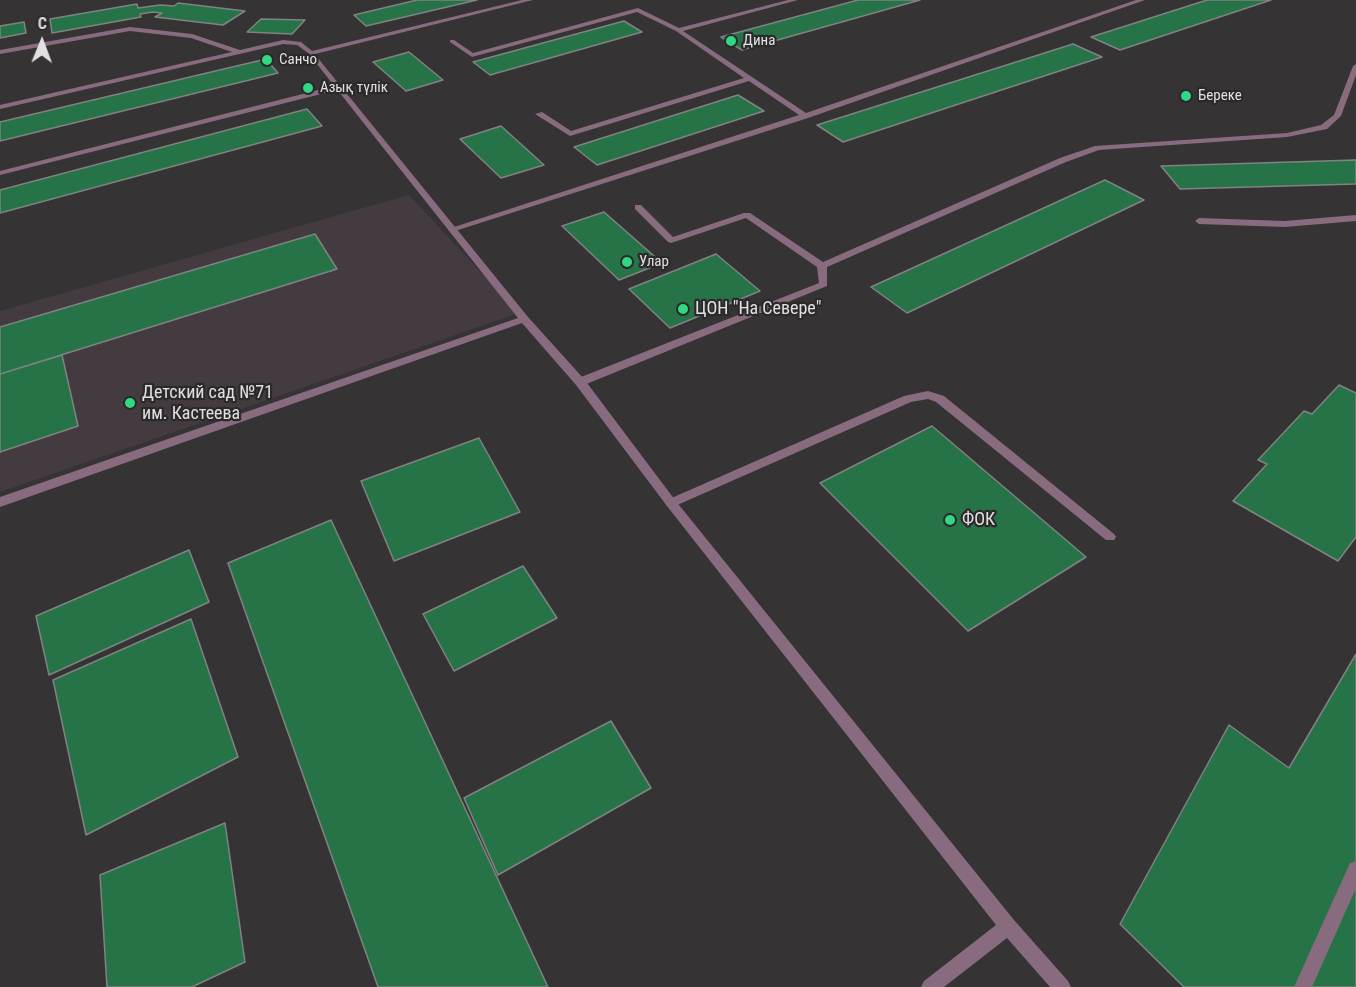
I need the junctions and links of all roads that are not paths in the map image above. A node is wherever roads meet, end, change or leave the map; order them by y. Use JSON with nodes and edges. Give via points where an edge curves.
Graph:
{"nodes":[{"id":1,"x":530,"y":0,"type":"edge"},
{"id":2,"x":795,"y":0,"type":"edge"},
{"id":3,"x":1142,"y":0,"type":"edge"},
{"id":4,"x":678,"y":30,"type":"junction"},
{"id":5,"x":452,"y":41,"type":"dead end"},
{"id":6,"x":0,"y":52,"type":"edge"},
{"id":7,"x":240,"y":52,"type":"junction"},
{"id":8,"x":311,"y":53,"type":"junction"},
{"id":9,"x":1356,"y":66,"type":"edge"},
{"id":10,"x":749,"y":79,"type":"junction"},
{"id":11,"x":338,"y":87,"type":"junction"},
{"id":12,"x":0,"y":106,"type":"edge"},
{"id":13,"x":539,"y":114,"type":"dead end"},
{"id":14,"x":805,"y":116,"type":"junction"},
{"id":15,"x":0,"y":173,"type":"edge"},
{"id":16,"x":638,"y":207,"type":"dead end"},
{"id":17,"x":1356,"y":218,"type":"edge"},
{"id":18,"x":1199,"y":221,"type":"dead end"},
{"id":19,"x":452,"y":229,"type":"junction"},
{"id":20,"x":822,"y":266,"type":"junction"},
{"id":21,"x":524,"y":320,"type":"junction"},
{"id":22,"x":580,"y":382,"type":"junction"},
{"id":23,"x":0,"y":502,"type":"edge"},
{"id":24,"x":671,"y":503,"type":"junction"},
{"id":25,"x":1110,"y":537,"type":"dead end"},
{"id":26,"x":1356,"y":869,"type":"edge"},
{"id":27,"x":1008,"y":926,"type":"junction"},
{"id":28,"x":930,"y":987,"type":"edge"},
{"id":29,"x":1062,"y":987,"type":"edge"},
{"id":30,"x":1303,"y":987,"type":"edge"}],
"edges":[{"from":1,"to":8,"type":"street"},
{"from":2,"to":4,"type":"street"},
{"from":3,"to":14,"type":"street"},
{"from":4,"to":5,"type":"street","via":[[638,10],[472,54]]},
{"from":4,"to":10,"type":"street"},
{"from":6,"to":7,"type":"street","via":[[130,29],[192,36]]},
{"from":7,"to":8,"type":"street","via":[[293,42]]},
{"from":7,"to":12,"type":"street"},
{"from":8,"to":11,"type":"street"},
{"from":9,"to":20,"type":"street","via":[[1337,116],[1324,128],[1287,135],[1098,148]]},
{"from":10,"to":13,"type":"street","via":[[570,134]]},
{"from":10,"to":14,"type":"street"},
{"from":11,"to":15,"type":"street"},
{"from":11,"to":19,"type":"street"},
{"from":14,"to":19,"type":"street"},
{"from":16,"to":20,"type":"street","via":[[671,240],[747,215]]},
{"from":17,"to":18,"type":"street","via":[[1285,224]]},
{"from":19,"to":21,"type":"street"},
{"from":20,"to":22,"type":"street","via":[[824,284]]},
{"from":21,"to":22,"type":"street"},
{"from":21,"to":23,"type":"street"},
{"from":22,"to":24,"type":"street"},
{"from":24,"to":25,"type":"street","via":[[908,399],[928,395],[940,399]]},
{"from":24,"to":27,"type":"street"},
{"from":26,"to":30,"type":"street"},
{"from":27,"to":28,"type":"street"},
{"from":27,"to":29,"type":"street"}]}
